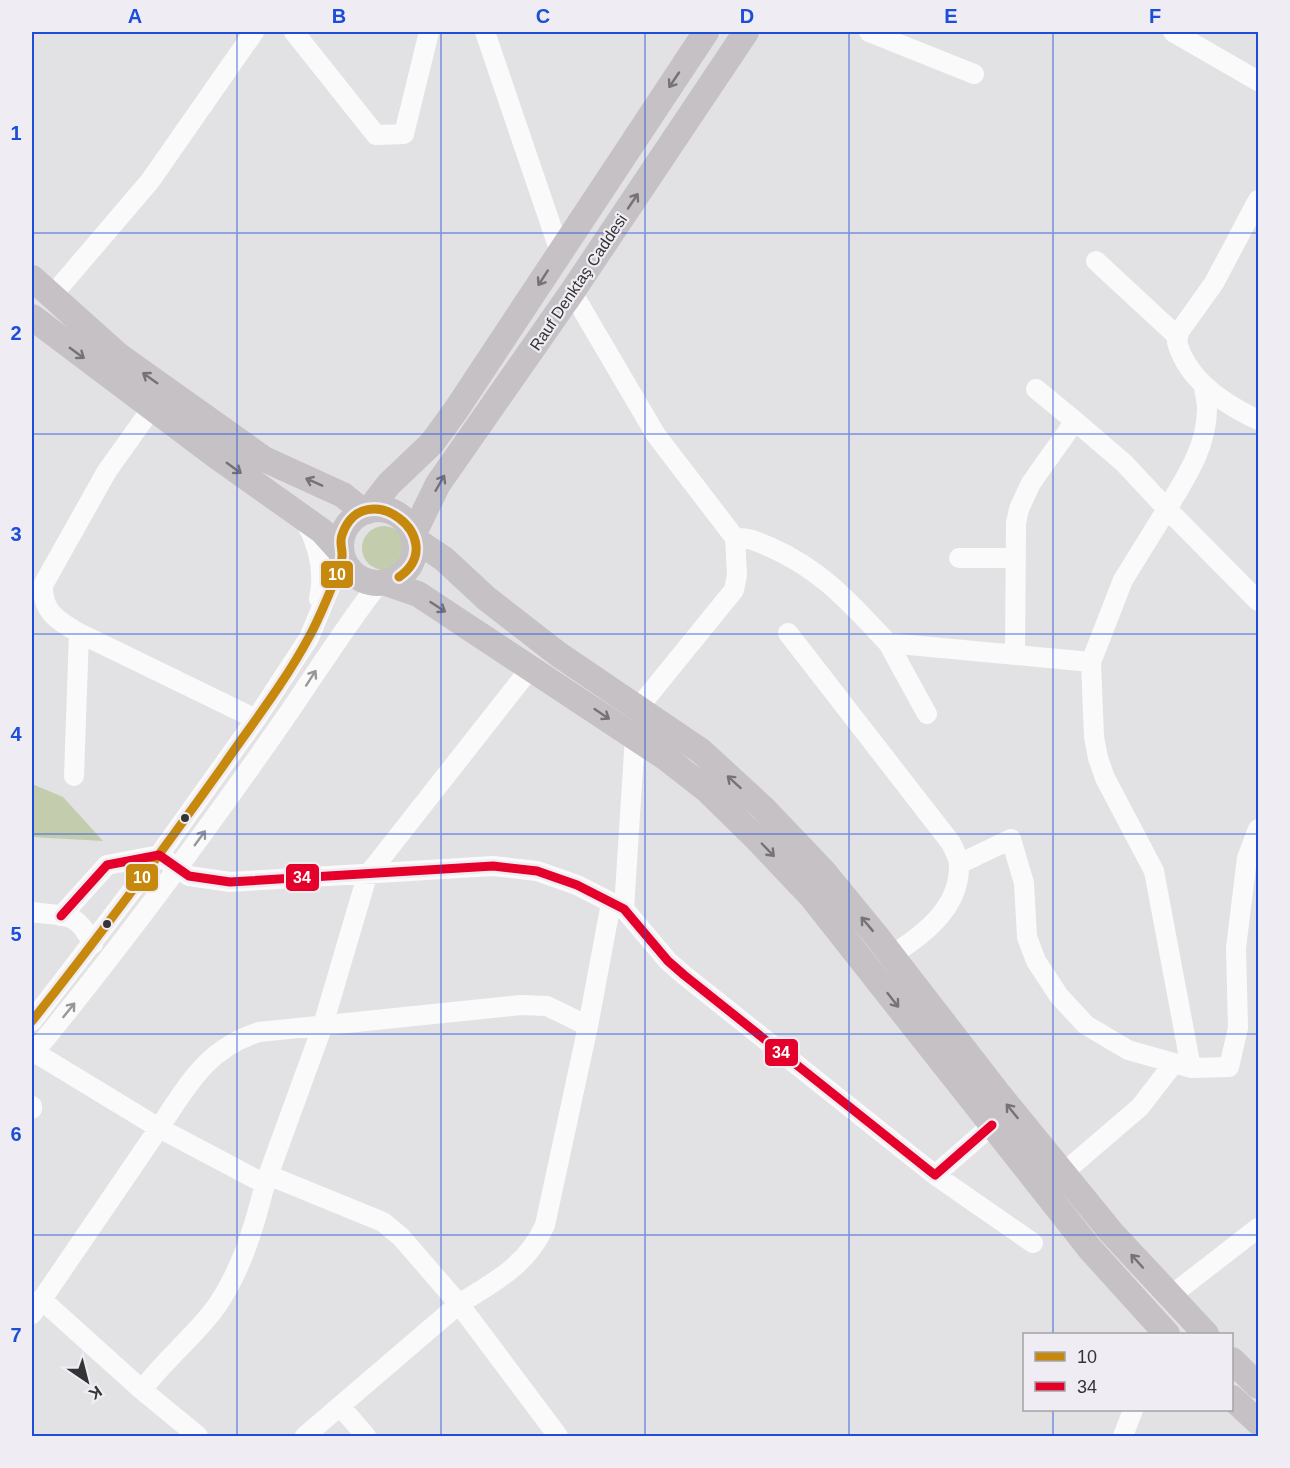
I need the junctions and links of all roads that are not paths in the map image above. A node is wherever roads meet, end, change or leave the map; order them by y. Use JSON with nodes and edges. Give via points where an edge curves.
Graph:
{"nodes":[{"id":1,"x":254,"y":32,"type":"edge"},
{"id":2,"x":294,"y":32,"type":"edge"},
{"id":3,"x":429,"y":32,"type":"edge"},
{"id":4,"x":485,"y":32,"type":"edge"},
{"id":5,"x":706,"y":32,"type":"edge"},
{"id":6,"x":746,"y":32,"type":"edge"},
{"id":7,"x":869,"y":32,"type":"edge"},
{"id":8,"x":1173,"y":32,"type":"edge"},
{"id":9,"x":974,"y":74,"type":"dead end"},
{"id":10,"x":1258,"y":81,"type":"edge"},
{"id":11,"x":1258,"y":200,"type":"edge"},
{"id":12,"x":560,"y":252,"type":"junction"},
{"id":13,"x":1096,"y":261,"type":"dead end"},
{"id":14,"x":32,"y":278,"type":"edge"},
{"id":15,"x":572,"y":292,"type":"junction"},
{"id":16,"x":51,"y":297,"type":"junction"},
{"id":17,"x":34,"y":324,"type":"edge"},
{"id":18,"x":1177,"y":336,"type":"junction"},
{"id":19,"x":1204,"y":385,"type":"junction"},
{"id":20,"x":1036,"y":389,"type":"dead end"},
{"id":21,"x":152,"y":408,"type":"junction"},
{"id":22,"x":1258,"y":420,"type":"edge"},
{"id":23,"x":1074,"y":422,"type":"junction"},
{"id":24,"x":1167,"y":509,"type":"junction"},
{"id":25,"x":366,"y":511,"type":"junction"},
{"id":26,"x":304,"y":518,"type":"junction"},
{"id":27,"x":413,"y":537,"type":"junction"},
{"id":28,"x":735,"y":538,"type":"junction"},
{"id":29,"x":342,"y":555,"type":"junction"},
{"id":30,"x":959,"y":558,"type":"dead end"},
{"id":31,"x":1016,"y":558,"type":"junction"},
{"id":32,"x":382,"y":583,"type":"junction"},
{"id":33,"x":1258,"y":602,"type":"edge"},
{"id":34,"x":79,"y":633,"type":"junction"},
{"id":35,"x":788,"y":633,"type":"dead end"},
{"id":36,"x":309,"y":638,"type":"junction"},
{"id":37,"x":888,"y":643,"type":"junction"},
{"id":38,"x":1015,"y":656,"type":"junction"},
{"id":39,"x":1091,"y":662,"type":"junction"},
{"id":40,"x":525,"y":675,"type":"dead end"},
{"id":41,"x":639,"y":707,"type":"junction"},
{"id":42,"x":927,"y":714,"type":"dead end"},
{"id":43,"x":256,"y":719,"type":"junction"},
{"id":44,"x":635,"y":737,"type":"junction"},
{"id":45,"x":74,"y":776,"type":"dead end"},
{"id":46,"x":1258,"y":829,"type":"edge"},
{"id":47,"x":159,"y":855,"type":"junction"},
{"id":48,"x":959,"y":864,"type":"junction"},
{"id":49,"x":177,"y":869,"type":"junction"},
{"id":50,"x":367,"y":876,"type":"junction"},
{"id":51,"x":617,"y":906,"type":"junction"},
{"id":52,"x":32,"y":912,"type":"edge"},
{"id":53,"x":61,"y":916,"type":"junction"},
{"id":54,"x":93,"y":944,"type":"junction"},
{"id":55,"x":892,"y":955,"type":"junction"},
{"id":56,"x":32,"y":1021,"type":"edge"},
{"id":57,"x":322,"y":1025,"type":"junction"},
{"id":58,"x":588,"y":1026,"type":"junction"},
{"id":59,"x":33,"y":1054,"type":"edge"},
{"id":60,"x":1183,"y":1066,"type":"junction"},
{"id":61,"x":992,"y":1125,"type":"junction"},
{"id":62,"x":159,"y":1128,"type":"junction"},
{"id":63,"x":1063,"y":1173,"type":"junction"},
{"id":64,"x":935,"y":1175,"type":"junction"},
{"id":65,"x":267,"y":1179,"type":"junction"},
{"id":66,"x":1258,"y":1228,"type":"edge"},
{"id":67,"x":1033,"y":1243,"type":"dead end"},
{"id":68,"x":1169,"y":1297,"type":"junction"},
{"id":69,"x":459,"y":1304,"type":"junction"},
{"id":70,"x":37,"y":1306,"type":"edge"},
{"id":71,"x":1164,"y":1333,"type":"edge"},
{"id":72,"x":1204,"y":1333,"type":"edge"},
{"id":73,"x":1233,"y":1361,"type":"edge"},
{"id":74,"x":1258,"y":1386,"type":"edge"},
{"id":75,"x":142,"y":1390,"type":"junction"},
{"id":76,"x":1233,"y":1399,"type":"edge"},
{"id":77,"x":340,"y":1406,"type":"junction"},
{"id":78,"x":1133,"y":1411,"type":"edge"},
{"id":79,"x":1258,"y":1422,"type":"edge"},
{"id":80,"x":198,"y":1437,"type":"edge"},
{"id":81,"x":305,"y":1437,"type":"edge"},
{"id":82,"x":366,"y":1437,"type":"edge"},
{"id":83,"x":558,"y":1437,"type":"edge"},
{"id":84,"x":1124,"y":1437,"type":"edge"}],
"edges":[{"from":1,"to":16,"type":"street","via":[[150,181]]},
{"from":2,"to":3,"type":"street","via":[[376,135],[404,134]]},
{"from":4,"to":12,"type":"street"},
{"from":5,"to":12,"type":"main road","name":"Rauf Denktaş Caddesi","one_way":true},
{"from":15,"to":6,"type":"main road","name":"Rauf Denktaş Caddesi","one_way":true},
{"from":7,"to":9,"type":"street"},
{"from":8,"to":10,"type":"street"},
{"from":11,"to":18,"type":"street","via":[[1214,283]]},
{"from":12,"to":25,"type":"main road","name":"Rauf Denktaş Caddesi","one_way":true,"via":[[432,443]]},
{"from":13,"to":18,"type":"street"},
{"from":14,"to":16,"type":"main road"},
{"from":27,"to":15,"type":"main road","name":"Rauf Denktaş Caddesi","one_way":true,"via":[[438,484]]},
{"from":15,"to":28,"type":"street","via":[[656,435]]},
{"from":25,"to":16,"type":"main road","one_way":true,"via":[[343,495],[264,459],[118,355]]},
{"from":17,"to":21,"type":"main road","one_way":true},
{"from":18,"to":19,"type":"street","via":[[1178,348]]},
{"from":19,"to":22,"type":"street"},
{"from":19,"to":24,"type":"street","via":[[1207,411],[1203,437],[1193,466]]},
{"from":20,"to":23,"type":"street"},
{"from":21,"to":26,"type":"main road","one_way":true},
{"from":21,"to":34,"type":"street","via":[[107,471],[43,585],[51,614]]},
{"from":23,"to":24,"type":"street","via":[[1124,463]]},
{"from":23,"to":31,"type":"street","via":[[1024,495],[1016,523]]},
{"from":24,"to":33,"type":"street"},
{"from":24,"to":39,"type":"street","via":[[1124,580]]},
{"from":25,"to":27,"type":"main road","via":[[395,513]]},
{"from":25,"to":29,"type":"main road","via":[[347,526],[342,536]]},
{"from":26,"to":29,"type":"main road","via":[[322,531]]},
{"from":26,"to":36,"type":"street","via":[[315,539],[322,584]]},
{"from":27,"to":32,"type":"main road","via":[[415,548],[409,567],[395,580]]},
{"from":27,"to":41,"type":"main road","via":[[558,654]]},
{"from":28,"to":37,"type":"street","via":[[747,538],[814,570]]},
{"from":28,"to":41,"type":"street","via":[[734,590]]},
{"from":29,"to":32,"type":"main road","via":[[354,576]]},
{"from":29,"to":36,"type":"street"},
{"from":30,"to":31,"type":"street"},
{"from":31,"to":38,"type":"street"},
{"from":32,"to":44,"type":"main road","one_way":true,"via":[[418,594]]},
{"from":49,"to":32,"type":"street","one_way":true,"via":[[353,616]]},
{"from":34,"to":43,"type":"street"},
{"from":34,"to":45,"type":"street"},
{"from":35,"to":48,"type":"street","via":[[951,843]]},
{"from":36,"to":43,"type":"street"},
{"from":37,"to":38,"type":"street"},
{"from":37,"to":42,"type":"street"},
{"from":38,"to":39,"type":"street"},
{"from":39,"to":60,"type":"street","via":[[1098,758],[1154,871]]},
{"from":40,"to":50,"type":"street"},
{"from":55,"to":41,"type":"main road","one_way":true,"via":[[824,872],[763,808],[700,751]]},
{"from":43,"to":47,"type":"street"},
{"from":44,"to":51,"type":"street"},
{"from":44,"to":61,"type":"main road","one_way":true,"via":[[707,790],[812,896]]},
{"from":46,"to":60,"type":"street","via":[[1247,858],[1236,948],[1238,1028],[1229,1067]]},
{"from":47,"to":49,"type":"street"},
{"from":47,"to":53,"type":"street","via":[[107,865]]},
{"from":47,"to":54,"type":"street"},
{"from":48,"to":55,"type":"street","via":[[956,886],[943,913],[922,936]]},
{"from":48,"to":60,"type":"street","via":[[1011,839],[1024,882],[1027,937],[1036,961],[1059,996],[1086,1025],[1128,1050]]},
{"from":49,"to":50,"type":"street","via":[[189,876],[230,882]]},
{"from":59,"to":49,"type":"street","one_way":true},
{"from":50,"to":51,"type":"street","via":[[504,867],[577,885]]},
{"from":50,"to":57,"type":"street"},
{"from":51,"to":58,"type":"street"},
{"from":51,"to":64,"type":"street","via":[[684,975]]},
{"from":52,"to":53,"type":"street"},
{"from":53,"to":54,"type":"street","via":[[82,923]]},
{"from":54,"to":56,"type":"street"},
{"from":63,"to":55,"type":"main road","one_way":true},
{"from":57,"to":58,"type":"street","via":[[535,1004]]},
{"from":57,"to":62,"type":"street","via":[[259,1032],[224,1048],[196,1073]]},
{"from":57,"to":65,"type":"street"},
{"from":58,"to":69,"type":"street","via":[[540,1236],[512,1272]]},
{"from":59,"to":62,"type":"street"},
{"from":60,"to":63,"type":"street"},
{"from":61,"to":64,"type":"street"},
{"from":61,"to":71,"type":"main road","via":[[1090,1249]]},
{"from":62,"to":65,"type":"street"},
{"from":62,"to":70,"type":"street"},
{"from":68,"to":63,"type":"main road","one_way":true},
{"from":64,"to":67,"type":"street"},
{"from":65,"to":69,"type":"street","via":[[383,1222]]},
{"from":65,"to":75,"type":"street","via":[[239,1265],[226,1292]]},
{"from":66,"to":68,"type":"street"},
{"from":68,"to":72,"type":"main road"},
{"from":69,"to":77,"type":"street"},
{"from":69,"to":83,"type":"street"},
{"from":70,"to":75,"type":"street"},
{"from":73,"to":74,"type":"main road"},
{"from":75,"to":80,"type":"street"},
{"from":76,"to":79,"type":"main road"},
{"from":77,"to":81,"type":"street"},
{"from":77,"to":82,"type":"street"},
{"from":78,"to":84,"type":"street"}]}
